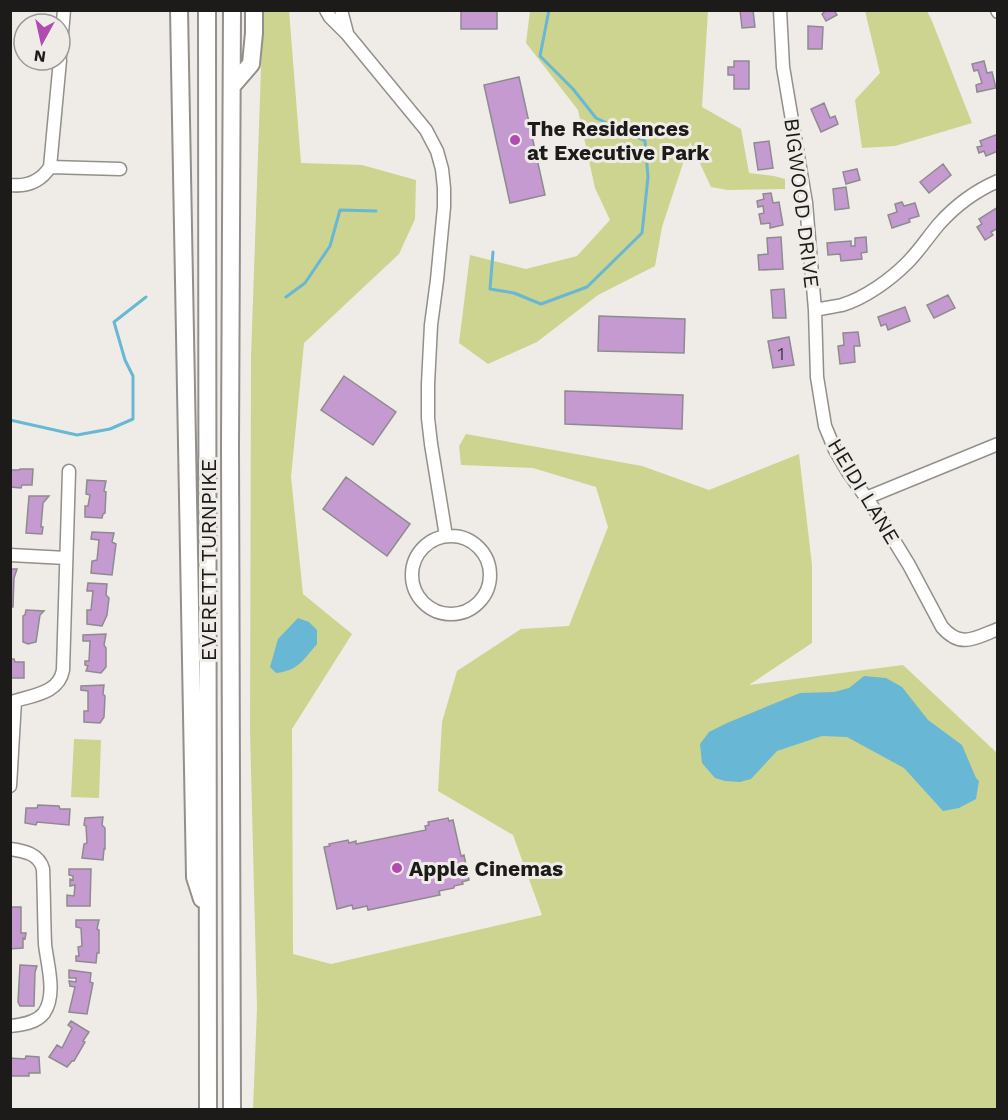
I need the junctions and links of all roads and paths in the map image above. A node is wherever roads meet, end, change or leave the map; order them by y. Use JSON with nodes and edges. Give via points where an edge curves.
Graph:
{"nodes":[{"id":1,"x":179,"y":10,"type":"edge"},
{"id":2,"x":207,"y":10,"type":"edge"},
{"id":3,"x":232,"y":10,"type":"edge"},
{"id":4,"x":254,"y":10,"type":"edge"},
{"id":5,"x":326,"y":10,"type":"edge"},
{"id":6,"x":341,"y":10,"type":"edge"},
{"id":7,"x":780,"y":10,"type":"edge"},
{"id":8,"x":347,"y":34,"type":"junction"},
{"id":9,"x":59,"y":72,"type":"edge"},
{"id":10,"x":232,"y":86,"type":"junction"},
{"id":11,"x":50,"y":167,"type":"junction"},
{"id":12,"x":120,"y":169,"type":"dead end"},
{"id":13,"x":998,"y":181,"type":"edge"},
{"id":14,"x":10,"y":185,"type":"edge"},
{"id":15,"x":814,"y":310,"type":"junction"},
{"id":16,"x":998,"y":444,"type":"edge"},
{"id":17,"x":69,"y":471,"type":"dead end"},
{"id":18,"x":866,"y":498,"type":"junction"},
{"id":19,"x":446,"y":536,"type":"junction"},
{"id":20,"x":10,"y":555,"type":"edge"},
{"id":21,"x":66,"y":558,"type":"junction"},
{"id":22,"x":998,"y":629,"type":"edge"},
{"id":23,"x":13,"y":701,"type":"edge"},
{"id":24,"x":10,"y":786,"type":"edge"},
{"id":25,"x":10,"y":849,"type":"edge"},
{"id":26,"x":207,"y":916,"type":"junction"},
{"id":27,"x":10,"y":1026,"type":"edge"},
{"id":28,"x":208,"y":1110,"type":"edge"},
{"id":29,"x":232,"y":1110,"type":"edge"}],
"edges":[{"from":1,"to":26,"type":"highway","via":[[195,877]]},
{"from":2,"to":26,"type":"highway","name":"EVERETT TURNPIKE"},
{"from":3,"to":10,"type":"highway","name":"EVERETT TURNPIKE"},
{"from":4,"to":10,"type":"highway","via":[[251,64]]},
{"from":5,"to":8,"type":"street"},
{"from":6,"to":8,"type":"street"},
{"from":7,"to":15,"type":"street","name":"BIGWOOD DRIVE","via":[[783,67],[806,203]]},
{"from":8,"to":19,"type":"street","via":[[426,130],[442,169],[444,207],[428,405]]},
{"from":9,"to":11,"type":"street"},
{"from":10,"to":29,"type":"highway","name":"EVERETT TURNPIKE"},
{"from":11,"to":12,"type":"street"},
{"from":11,"to":14,"type":"street","via":[[33,183]]},
{"from":13,"to":15,"type":"street","name":"BIGWOOD DRIVE","via":[[954,208],[908,262],[885,282],[856,299]]},
{"from":15,"to":18,"type":"street","name":"HEIDI LANE","via":[[825,426],[835,450]]},
{"from":16,"to":18,"type":"street"},
{"from":17,"to":21,"type":"street"},
{"from":18,"to":22,"type":"street","name":"HEIDI LANE","via":[[949,635],[960,640],[972,639]]},
{"from":19,"to":19,"type":"street","via":[[418,553],[412,579],[418,596],[428,606],[457,614],[479,602],[487,590],[490,571],[487,559],[475,544]]},
{"from":20,"to":21,"type":"street"},
{"from":21,"to":23,"type":"street","via":[[62,678],[47,691]]},
{"from":23,"to":24,"type":"street"},
{"from":25,"to":27,"type":"street","via":[[33,854],[43,869],[45,944],[51,983],[43,1014],[36,1020]]},
{"from":26,"to":28,"type":"highway","name":"EVERETT TURNPIKE"}]}
